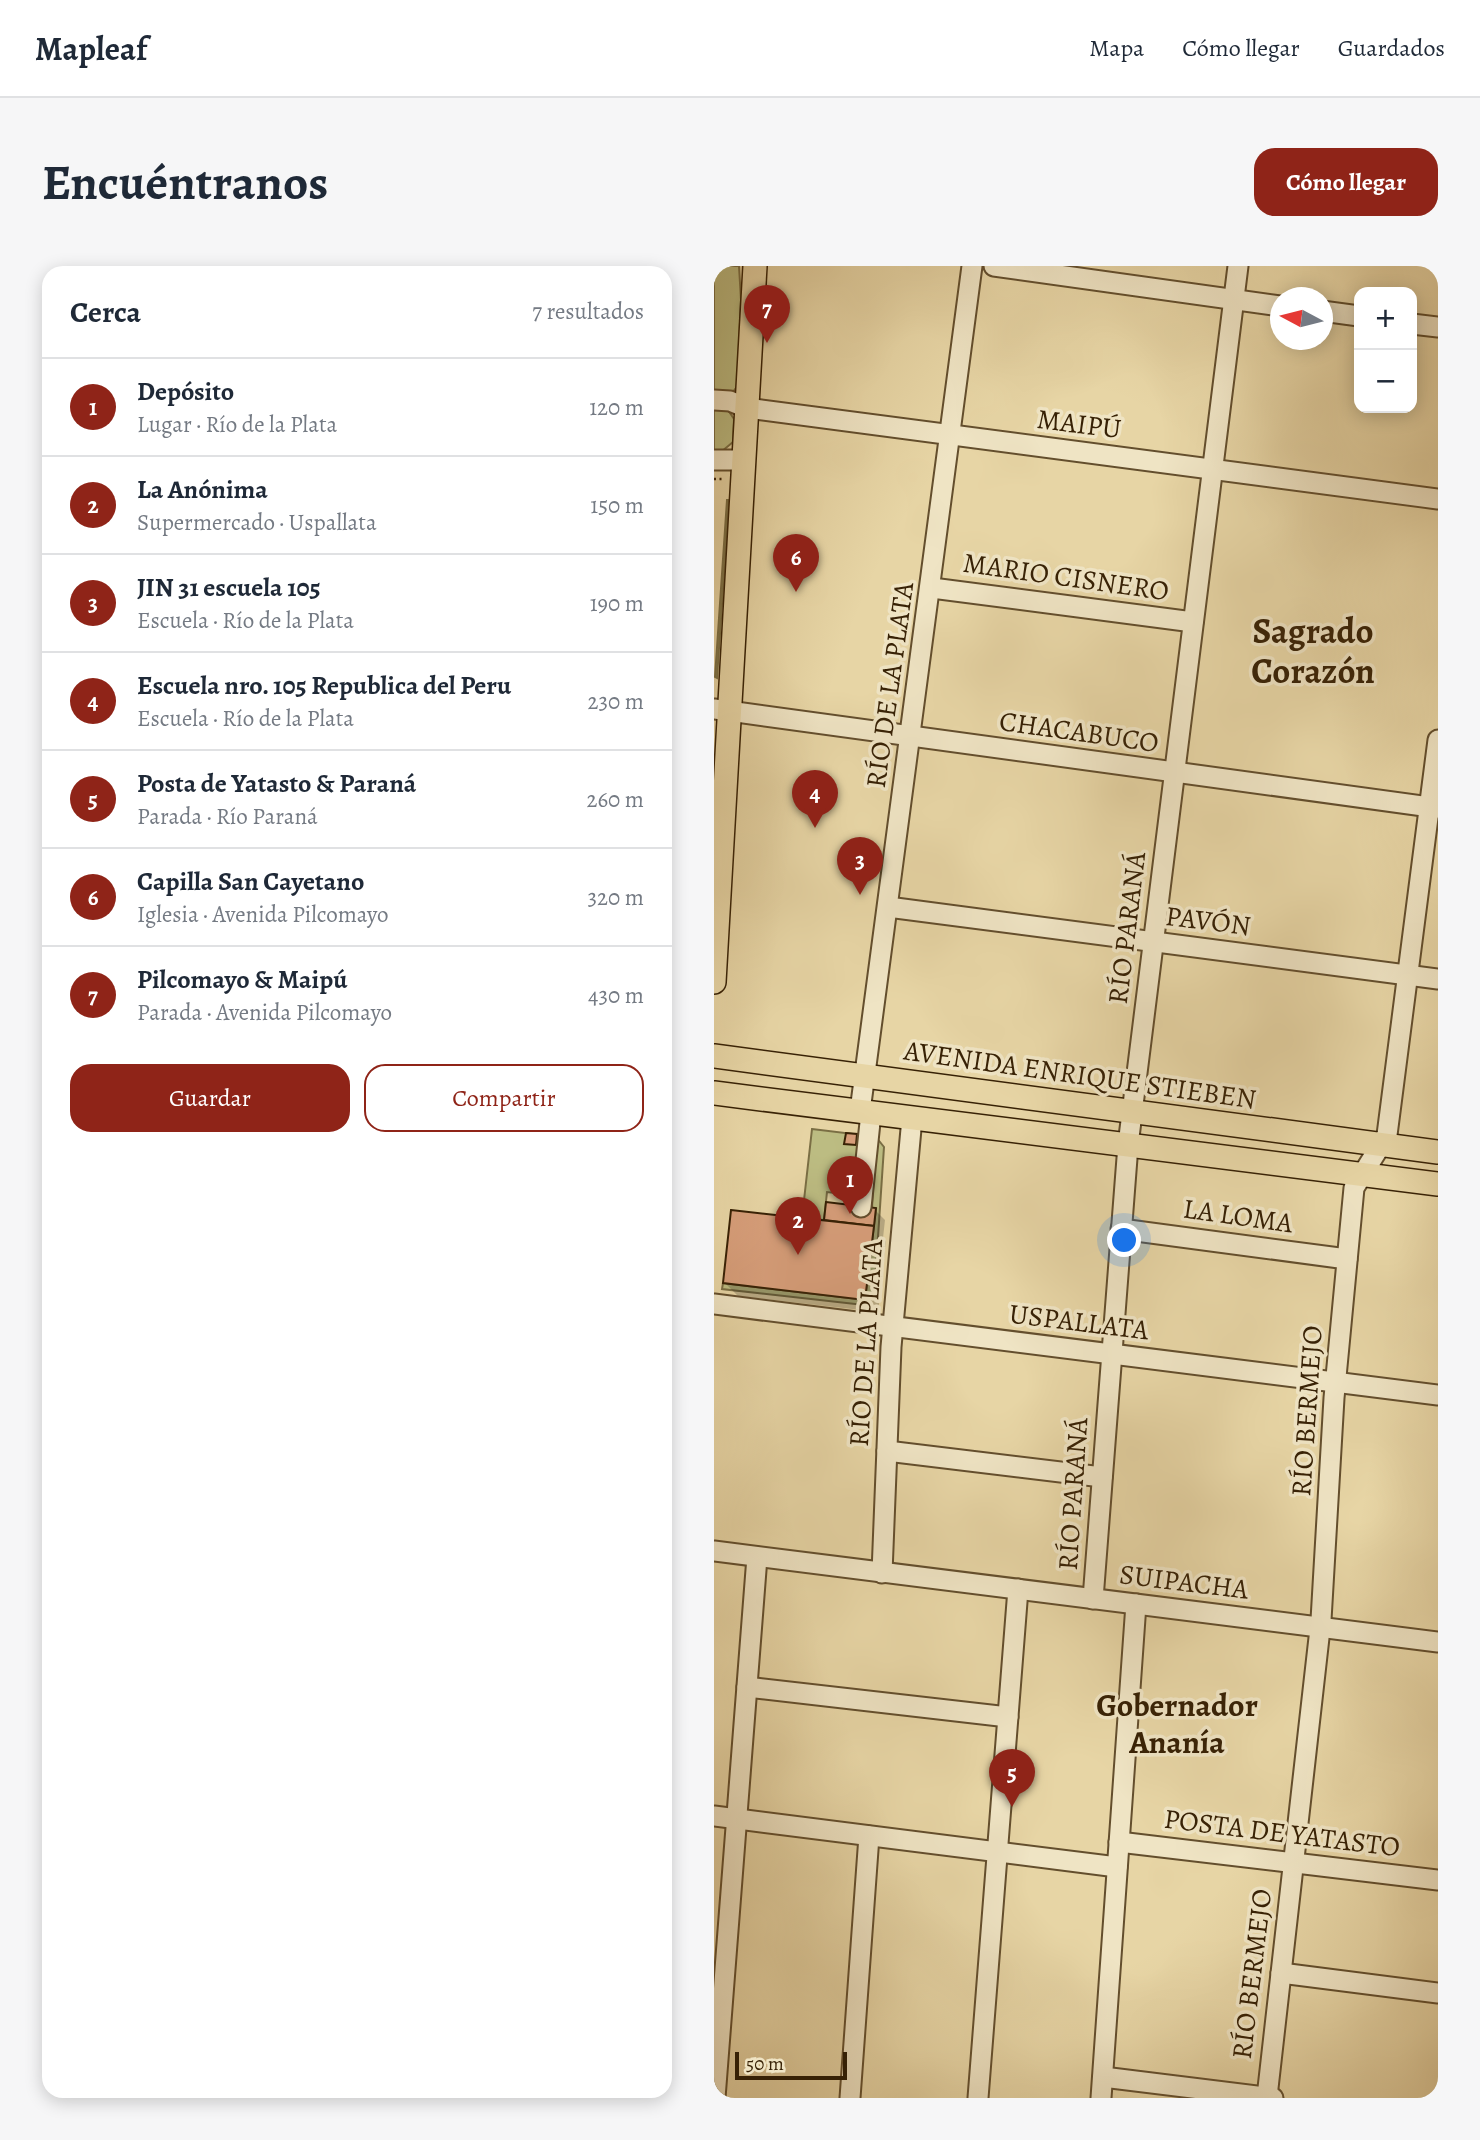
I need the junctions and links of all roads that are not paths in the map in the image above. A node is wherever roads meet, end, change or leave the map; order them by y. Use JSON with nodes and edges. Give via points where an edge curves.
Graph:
{"nodes":[{"id":1,"x":755,"y":266,"type":"edge"},
{"id":2,"x":972,"y":266,"type":"edge"},
{"id":3,"x":994,"y":266,"type":"edge"},
{"id":4,"x":1238,"y":266,"type":"edge"},
{"id":5,"x":1234,"y":299,"type":"junction"},
{"id":6,"x":1270,"y":304,"type":"edge"},
{"id":7,"x":1333,"y":312,"type":"edge"},
{"id":8,"x":1354,"y":315,"type":"edge"},
{"id":9,"x":1417,"y":325,"type":"edge"},
{"id":10,"x":1438,"y":327,"type":"edge"},
{"id":11,"x":714,"y":400,"type":"edge"},
{"id":12,"x":747,"y":408,"type":"junction"},
{"id":13,"x":951,"y":435,"type":"junction"},
{"id":14,"x":714,"y":460,"type":"edge"},
{"id":15,"x":744,"y":460,"type":"junction"},
{"id":16,"x":1213,"y":469,"type":"junction"},
{"id":17,"x":1438,"y":499,"type":"edge"},
{"id":18,"x":932,"y":588,"type":"junction"},
{"id":19,"x":1193,"y":622,"type":"junction"},
{"id":20,"x":722,"y":711,"type":"edge"},
{"id":21,"x":911,"y":738,"type":"junction"},
{"id":22,"x":1438,"y":740,"type":"edge"},
{"id":23,"x":720,"y":762,"type":"edge"},
{"id":24,"x":1175,"y":773,"type":"junction"},
{"id":25,"x":1434,"y":807,"type":"edge"},
{"id":26,"x":888,"y":906,"type":"junction"},
{"id":27,"x":1153,"y":942,"type":"junction"},
{"id":28,"x":1408,"y":975,"type":"junction"},
{"id":29,"x":1438,"y":979,"type":"edge"},
{"id":30,"x":714,"y":982,"type":"edge"},
{"id":31,"x":714,"y":1056,"type":"edge"},
{"id":32,"x":865,"y":1076,"type":"junction"},
{"id":33,"x":714,"y":1093,"type":"edge"},
{"id":34,"x":866,"y":1112,"type":"junction"},
{"id":35,"x":1132,"y":1112,"type":"junction"},
{"id":36,"x":912,"y":1118,"type":"junction"},
{"id":37,"x":1128,"y":1145,"type":"junction"},
{"id":38,"x":1384,"y":1145,"type":"junction"},
{"id":39,"x":1438,"y":1152,"type":"edge"},
{"id":40,"x":1361,"y":1175,"type":"junction"},
{"id":41,"x":1438,"y":1184,"type":"edge"},
{"id":42,"x":862,"y":1207,"type":"dead end"},
{"id":43,"x":1121,"y":1229,"type":"junction"},
{"id":44,"x":1347,"y":1259,"type":"junction"},
{"id":45,"x":714,"y":1304,"type":"edge"},
{"id":46,"x":893,"y":1327,"type":"junction"},
{"id":47,"x":1111,"y":1354,"type":"junction"},
{"id":48,"x":1336,"y":1382,"type":"junction"},
{"id":49,"x":1438,"y":1395,"type":"edge"},
{"id":50,"x":887,"y":1451,"type":"junction"},
{"id":51,"x":1102,"y":1477,"type":"junction"},
{"id":52,"x":714,"y":1551,"type":"edge"},
{"id":53,"x":757,"y":1557,"type":"junction"},
{"id":54,"x":882,"y":1573,"type":"junction"},
{"id":55,"x":1018,"y":1589,"type":"junction"},
{"id":56,"x":1093,"y":1599,"type":"junction"},
{"id":57,"x":1136,"y":1604,"type":"junction"},
{"id":58,"x":1320,"y":1627,"type":"junction"},
{"id":59,"x":1438,"y":1642,"type":"edge"},
{"id":60,"x":747,"y":1687,"type":"junction"},
{"id":61,"x":1008,"y":1717,"type":"junction"},
{"id":62,"x":714,"y":1816,"type":"edge"},
{"id":63,"x":737,"y":1819,"type":"junction"},
{"id":64,"x":869,"y":1836,"type":"junction"},
{"id":65,"x":1119,"y":1842,"type":"junction"},
{"id":66,"x":997,"y":1852,"type":"junction"},
{"id":67,"x":1293,"y":1863,"type":"junction"},
{"id":68,"x":1117,"y":1867,"type":"junction"},
{"id":69,"x":1438,"y":1880,"type":"edge"},
{"id":70,"x":1281,"y":1973,"type":"junction"},
{"id":71,"x":1438,"y":1993,"type":"edge"},
{"id":72,"x":1102,"y":2077,"type":"junction"},
{"id":73,"x":1267,"y":2097,"type":"edge"},
{"id":74,"x":715,"y":2098,"type":"edge"},
{"id":75,"x":850,"y":2098,"type":"edge"},
{"id":76,"x":978,"y":2098,"type":"edge"},
{"id":77,"x":1101,"y":2098,"type":"edge"},
{"id":78,"x":1273,"y":2098,"type":"edge"}],
"edges":[{"from":1,"to":12,"type":"main road"},
{"from":2,"to":13,"type":"street","name":"RÍO DE LA PLATA"},
{"from":3,"to":5,"type":"street"},
{"from":4,"to":5,"type":"street","name":"RÍO PARANÁ"},
{"from":5,"to":6,"type":"street"},
{"from":5,"to":16,"type":"street","name":"RÍO PARANÁ"},
{"from":7,"to":8,"type":"street"},
{"from":9,"to":10,"type":"street"},
{"from":11,"to":12,"type":"street","name":"MAIPÚ"},
{"from":12,"to":13,"type":"street","name":"MAIPÚ"},
{"from":12,"to":15,"type":"main road"},
{"from":13,"to":16,"type":"street","name":"MAIPÚ"},
{"from":13,"to":18,"type":"street","name":"RÍO DE LA PLATA"},
{"from":14,"to":15,"type":"street"},
{"from":15,"to":20,"type":"main road"},
{"from":16,"to":17,"type":"street","name":"MAIPÚ"},
{"from":16,"to":19,"type":"street","name":"RÍO PARANÁ"},
{"from":18,"to":19,"type":"street","name":"MARIO CISNERO"},
{"from":18,"to":21,"type":"street","name":"RÍO DE LA PLATA"},
{"from":19,"to":24,"type":"street","name":"RÍO PARANÁ"},
{"from":20,"to":21,"type":"street","name":"CHACABUCO"},
{"from":20,"to":23,"type":"main road"},
{"from":21,"to":24,"type":"street","name":"CHACABUCO"},
{"from":21,"to":26,"type":"street","name":"RÍO DE LA PLATA"},
{"from":22,"to":25,"type":"street","name":"RÍO BERMEJO"},
{"from":23,"to":30,"type":"main road"},
{"from":24,"to":25,"type":"street","name":"CHACABUCO"},
{"from":24,"to":27,"type":"street","name":"RÍO PARANÁ"},
{"from":25,"to":28,"type":"street","name":"RÍO BERMEJO"},
{"from":26,"to":27,"type":"street","name":"PAVÓN"},
{"from":26,"to":32,"type":"street","name":"RÍO DE LA PLATA"},
{"from":27,"to":28,"type":"street","name":"PAVÓN"},
{"from":27,"to":35,"type":"street","name":"RÍO PARANÁ"},
{"from":28,"to":29,"type":"street","name":"PAVÓN"},
{"from":28,"to":38,"type":"street","name":"RÍO BERMEJO"},
{"from":31,"to":32,"type":"main road","name":"AVENIDA ENRIQUE STIEBEN"},
{"from":32,"to":34,"type":"street","name":"RÍO DE LA PLATA"},
{"from":32,"to":35,"type":"main road","name":"AVENIDA ENRIQUE STIEBEN"},
{"from":33,"to":34,"type":"main road"},
{"from":34,"to":36,"type":"main road"},
{"from":34,"to":42,"type":"street","name":"RÍO DE LA PLATA","via":[[869,1136]]},
{"from":35,"to":37,"type":"street","name":"RÍO PARANÁ"},
{"from":35,"to":38,"type":"main road","name":"AVENIDA ENRIQUE STIEBEN"},
{"from":36,"to":37,"type":"main road"},
{"from":36,"to":46,"type":"street","name":"RÍO DE LA PLATA"},
{"from":37,"to":40,"type":"main road"},
{"from":37,"to":43,"type":"street","name":"RÍO PARANÁ"},
{"from":38,"to":39,"type":"main road","name":"AVENIDA ENRIQUE STIEBEN"},
{"from":38,"to":40,"type":"street","name":"RÍO BERMEJO"},
{"from":40,"to":41,"type":"main road"},
{"from":40,"to":44,"type":"street","name":"RÍO BERMEJO","via":[[1354,1188]]},
{"from":43,"to":44,"type":"street","name":"LA LOMA"},
{"from":43,"to":47,"type":"street","name":"RÍO PARANÁ"},
{"from":44,"to":48,"type":"street","name":"RÍO BERMEJO"},
{"from":45,"to":46,"type":"street","name":"USPALLATA"},
{"from":46,"to":47,"type":"street","name":"USPALLATA"},
{"from":46,"to":50,"type":"street","name":"RÍO DE LA PLATA"},
{"from":47,"to":48,"type":"street","name":"USPALLATA"},
{"from":47,"to":51,"type":"street","name":"RÍO PARANÁ"},
{"from":48,"to":49,"type":"street","name":"USPALLATA"},
{"from":48,"to":58,"type":"street","name":"RÍO BERMEJO"},
{"from":50,"to":51,"type":"street"},
{"from":50,"to":54,"type":"street","name":"RÍO DE LA PLATA"},
{"from":51,"to":56,"type":"street","name":"RÍO PARANÁ"},
{"from":52,"to":53,"type":"street","name":"SUIPACHA"},
{"from":53,"to":54,"type":"street","name":"SUIPACHA"},
{"from":53,"to":60,"type":"street"},
{"from":54,"to":55,"type":"street","name":"SUIPACHA"},
{"from":55,"to":56,"type":"street","name":"SUIPACHA"},
{"from":55,"to":61,"type":"street","name":"RÍO PARANÁ"},
{"from":56,"to":57,"type":"street","name":"SUIPACHA"},
{"from":57,"to":58,"type":"street","name":"SUIPACHA"},
{"from":57,"to":65,"type":"street"},
{"from":58,"to":59,"type":"street","name":"SUIPACHA"},
{"from":58,"to":67,"type":"street","name":"RÍO BERMEJO"},
{"from":60,"to":61,"type":"street"},
{"from":60,"to":63,"type":"street"},
{"from":61,"to":66,"type":"street","name":"RÍO PARANÁ"},
{"from":62,"to":63,"type":"street"},
{"from":63,"to":64,"type":"street"},
{"from":63,"to":74,"type":"street"},
{"from":64,"to":66,"type":"street"},
{"from":64,"to":75,"type":"street"},
{"from":65,"to":67,"type":"street","name":"POSTA DE YATASTO"},
{"from":65,"to":68,"type":"street"},
{"from":66,"to":68,"type":"street"},
{"from":66,"to":76,"type":"street","name":"RÍO PARANÁ"},
{"from":67,"to":69,"type":"street","name":"POSTA DE YATASTO"},
{"from":67,"to":70,"type":"street","name":"RÍO BERMEJO"},
{"from":68,"to":72,"type":"street"},
{"from":70,"to":71,"type":"street"},
{"from":70,"to":73,"type":"street","name":"RÍO BERMEJO"},
{"from":72,"to":73,"type":"street"},
{"from":72,"to":77,"type":"street"},
{"from":73,"to":78,"type":"street"}]}
